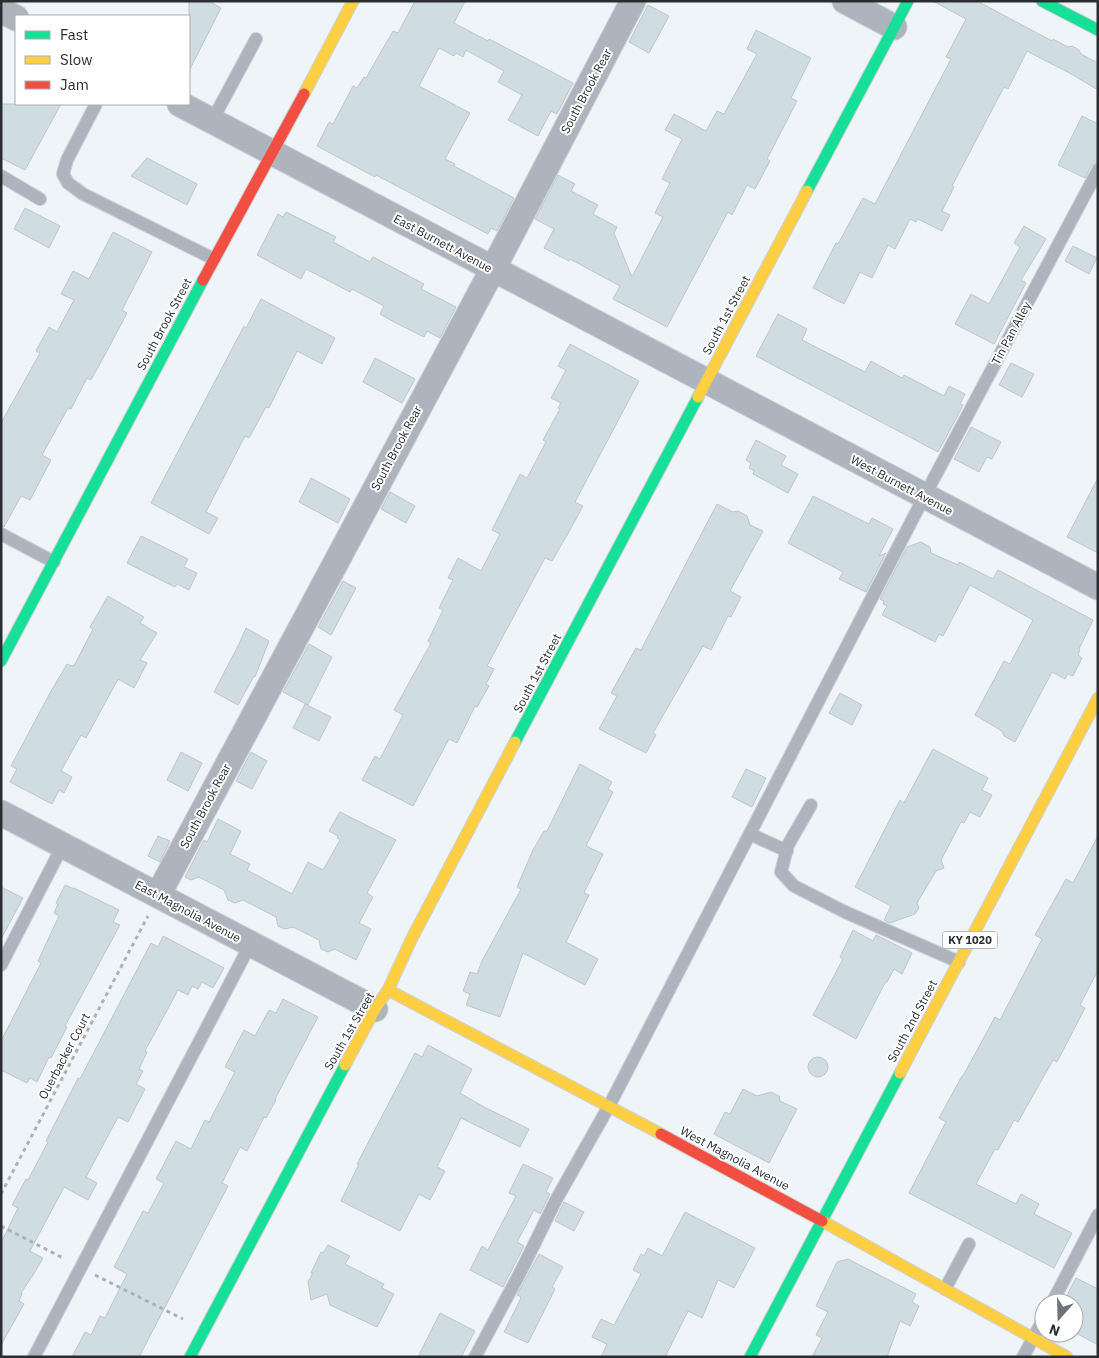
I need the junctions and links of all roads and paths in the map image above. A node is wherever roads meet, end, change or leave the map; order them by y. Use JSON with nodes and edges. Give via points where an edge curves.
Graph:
{"nodes":[{"id":1,"x":7,"y":1,"type":"edge"},
{"id":2,"x":353,"y":1,"type":"edge"},
{"id":3,"x":633,"y":1,"type":"edge"},
{"id":4,"x":845,"y":1,"type":"edge"},
{"id":5,"x":908,"y":1,"type":"edge"},
{"id":6,"x":1042,"y":1,"type":"edge"},
{"id":7,"x":1,"y":10,"type":"edge"},
{"id":8,"x":15,"y":17,"type":"edge"},
{"id":9,"x":894,"y":26,"type":"junction"},
{"id":10,"x":1098,"y":30,"type":"edge"},
{"id":11,"x":256,"y":39,"type":"dead end"},
{"id":12,"x":95,"y":105,"type":"edge"},
{"id":13,"x":182,"y":105,"type":"edge"},
{"id":14,"x":212,"y":121,"type":"junction"},
{"id":15,"x":273,"y":153,"type":"junction"},
{"id":16,"x":1098,"y":170,"type":"edge"},
{"id":17,"x":1,"y":176,"type":"edge"},
{"id":18,"x":40,"y":199,"type":"dead end"},
{"id":19,"x":214,"y":259,"type":"junction"},
{"id":20,"x":493,"y":269,"type":"junction"},
{"id":21,"x":706,"y":382,"type":"junction"},
{"id":22,"x":924,"y":496,"type":"junction"},
{"id":23,"x":1,"y":534,"type":"edge"},
{"id":24,"x":54,"y":562,"type":"junction"},
{"id":25,"x":1098,"y":587,"type":"edge"},
{"id":26,"x":1,"y":661,"type":"edge"},
{"id":27,"x":1098,"y":698,"type":"edge"},
{"id":28,"x":811,"y":805,"type":"dead end"},
{"id":29,"x":1,"y":813,"type":"edge"},
{"id":30,"x":750,"y":834,"type":"junction"},
{"id":31,"x":62,"y":845,"type":"junction"},
{"id":32,"x":787,"y":851,"type":"junction"},
{"id":33,"x":158,"y":895,"type":"junction"},
{"id":34,"x":142,"y":927,"type":"dead end"},
{"id":35,"x":250,"y":943,"type":"junction"},
{"id":36,"x":959,"y":962,"type":"junction"},
{"id":37,"x":1,"y":965,"type":"edge"},
{"id":38,"x":382,"y":1000,"type":"junction"},
{"id":39,"x":609,"y":1106,"type":"junction"},
{"id":40,"x":1,"y":1194,"type":"edge"},
{"id":41,"x":1098,"y":1215,"type":"edge"},
{"id":42,"x":821,"y":1221,"type":"junction"},
{"id":43,"x":969,"y":1244,"type":"dead end"},
{"id":44,"x":945,"y":1289,"type":"junction"},
{"id":45,"x":1057,"y":1293,"type":"edge"},
{"id":46,"x":1033,"y":1338,"type":"junction"},
{"id":47,"x":34,"y":1357,"type":"edge"},
{"id":48,"x":190,"y":1357,"type":"edge"},
{"id":49,"x":475,"y":1357,"type":"edge"},
{"id":50,"x":750,"y":1357,"type":"edge"},
{"id":51,"x":1023,"y":1357,"type":"edge"},
{"id":52,"x":1067,"y":1357,"type":"edge"}],
"edges":[{"from":1,"to":7,"type":"lane"},
{"from":2,"to":15,"type":"street","name":"South Brook Street"},
{"from":3,"to":20,"type":"street","name":"South Brook Rear"},
{"from":4,"to":9,"type":"street"},
{"from":5,"to":9,"type":"street","name":"South 1st Street"},
{"from":6,"to":10,"type":"street"},
{"from":7,"to":8,"type":"street"},
{"from":9,"to":21,"type":"street","name":"South 1st Street"},
{"from":11,"to":14,"type":"lane"},
{"from":12,"to":19,"type":"lane","via":[[67,160],[63,174],[68,183],[83,194]]},
{"from":13,"to":14,"type":"street","name":"East Burnett Avenue"},
{"from":14,"to":15,"type":"street","name":"East Burnett Avenue"},
{"from":15,"to":19,"type":"street","name":"South Brook Street"},
{"from":15,"to":20,"type":"street","name":"East Burnett Avenue"},
{"from":16,"to":22,"type":"lane","name":"Tin Pan Alley"},
{"from":17,"to":18,"type":"lane"},
{"from":19,"to":24,"type":"street","name":"South Brook Street"},
{"from":20,"to":21,"type":"street","name":"East Burnett Avenue"},
{"from":20,"to":33,"type":"street","name":"South Brook Rear"},
{"from":21,"to":22,"type":"street","name":"West Burnett Avenue"},
{"from":21,"to":38,"type":"street","name":"South 1st Street"},
{"from":22,"to":25,"type":"street","name":"West Burnett Avenue"},
{"from":22,"to":30,"type":"lane","name":"Tin Pan Alley"},
{"from":23,"to":24,"type":"lane"},
{"from":24,"to":26,"type":"street","name":"South Brook Street"},
{"from":27,"to":36,"type":"street","name":"South 2nd Street","number":"KY 1020"},
{"from":28,"to":32,"type":"lane"},
{"from":29,"to":31,"type":"street","name":"East Magnolia Avenue"},
{"from":30,"to":32,"type":"lane"},
{"from":30,"to":39,"type":"lane","name":"Tin Pan Alley"},
{"from":31,"to":33,"type":"street","name":"East Magnolia Avenue"},
{"from":31,"to":37,"type":"lane"},
{"from":32,"to":36,"type":"lane","via":[[781,872],[794,886]]},
{"from":33,"to":35,"type":"street","name":"East Magnolia Avenue"},
{"from":34,"to":40,"type":"path","name":"Ouerbacker Court"},
{"from":35,"to":38,"type":"street","name":"East Magnolia Avenue"},
{"from":35,"to":47,"type":"lane"},
{"from":36,"to":42,"type":"street","name":"South 2nd Street","number":"KY 1020"},
{"from":38,"to":39,"type":"street","name":"West Magnolia Avenue"},
{"from":38,"to":48,"type":"street","name":"South 1st Street"},
{"from":39,"to":42,"type":"street","name":"West Magnolia Avenue"},
{"from":39,"to":49,"type":"lane","name":"Tin Pan Alley"},
{"from":41,"to":45,"type":"lane"},
{"from":42,"to":44,"type":"street","name":"West Magnolia Avenue"},
{"from":42,"to":50,"type":"street","name":"South 2nd Street","number":"KY 1020"},
{"from":43,"to":44,"type":"lane"},
{"from":44,"to":46,"type":"street","name":"West Magnolia Avenue"},
{"from":46,"to":51,"type":"lane"},
{"from":46,"to":52,"type":"street","name":"West Magnolia Avenue"}]}
